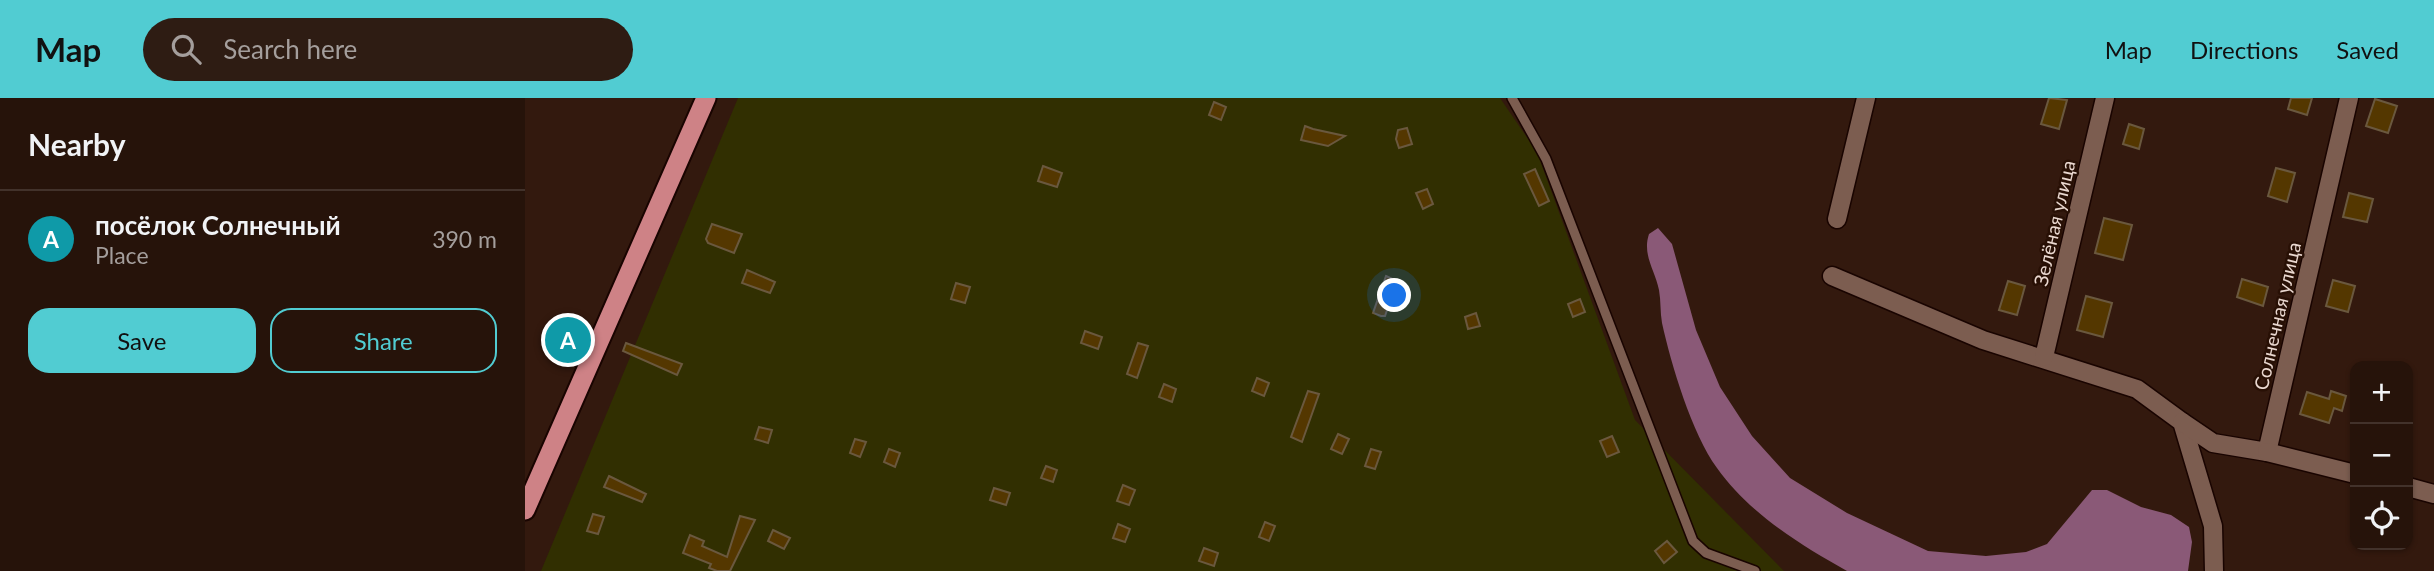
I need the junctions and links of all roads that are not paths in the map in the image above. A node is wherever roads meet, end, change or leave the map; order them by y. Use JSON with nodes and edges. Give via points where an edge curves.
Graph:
{"nodes":[{"id":1,"x":706,"y":98,"type":"edge"},
{"id":2,"x":1512,"y":98,"type":"edge"},
{"id":3,"x":1867,"y":98,"type":"edge"},
{"id":4,"x":2105,"y":98,"type":"edge"},
{"id":5,"x":2349,"y":98,"type":"edge"},
{"id":6,"x":1837,"y":219,"type":"dead end"},
{"id":7,"x":1832,"y":276,"type":"dead end"},
{"id":8,"x":2044,"y":357,"type":"junction"},
{"id":9,"x":2182,"y":422,"type":"junction"},
{"id":10,"x":2267,"y":453,"type":"junction"},
{"id":11,"x":2350,"y":473,"type":"edge"},
{"id":12,"x":2413,"y":488,"type":"edge"},
{"id":13,"x":2434,"y":494,"type":"edge"},
{"id":14,"x":525,"y":510,"type":"edge"},
{"id":15,"x":1755,"y":571,"type":"edge"},
{"id":16,"x":2214,"y":571,"type":"edge"}],
"edges":[{"from":1,"to":14,"type":"highway"},
{"from":2,"to":15,"type":"lane","via":[[1546,159],[1693,541],[1706,554]]},
{"from":3,"to":6,"type":"street"},
{"from":4,"to":8,"type":"street","name":"Зелёная улица"},
{"from":5,"to":10,"type":"street","name":"Солнечная улица"},
{"from":7,"to":8,"type":"street","via":[[1983,340]]},
{"from":8,"to":9,"type":"street","via":[[2137,389]]},
{"from":9,"to":10,"type":"street","via":[[2213,443]]},
{"from":9,"to":16,"type":"street","via":[[2213,526]]},
{"from":10,"to":11,"type":"street"},
{"from":12,"to":13,"type":"street"}]}
